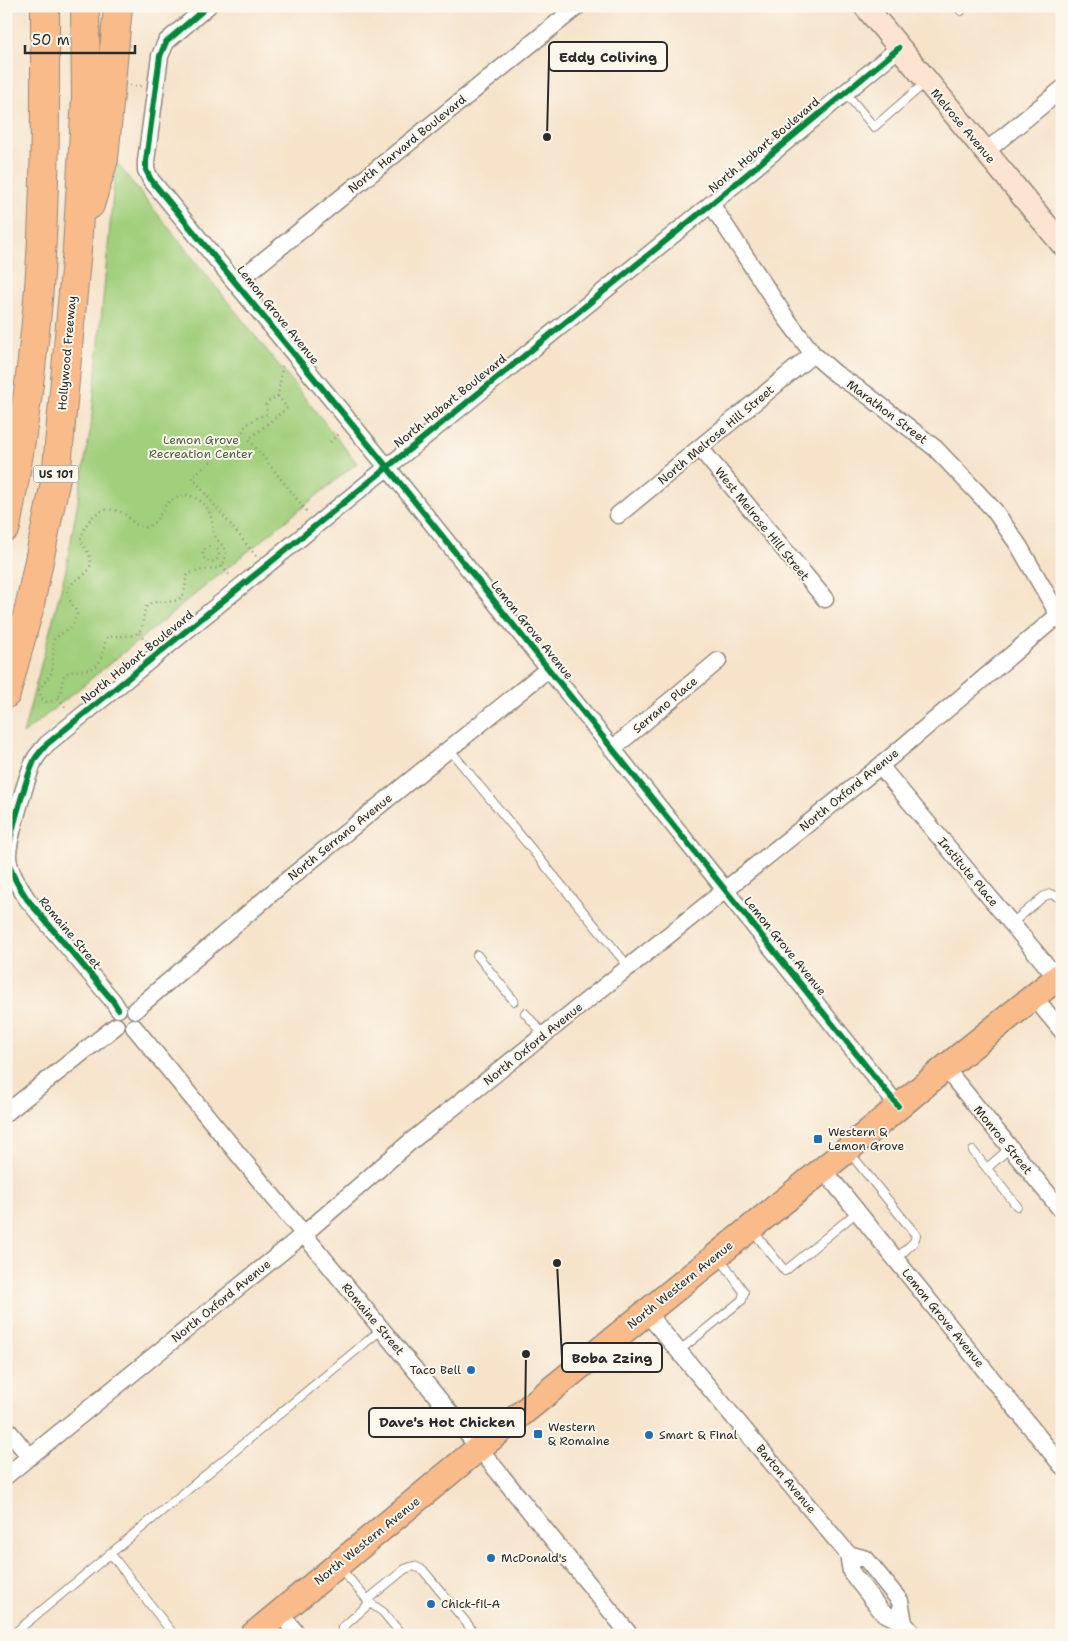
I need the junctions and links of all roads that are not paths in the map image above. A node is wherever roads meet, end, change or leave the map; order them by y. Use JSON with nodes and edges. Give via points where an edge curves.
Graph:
{"nodes":[{"id":1,"x":36,"y":6,"type":"edge"},
{"id":2,"x":46,"y":6,"type":"edge"},
{"id":3,"x":86,"y":6,"type":"edge"},
{"id":4,"x":118,"y":6,"type":"edge"},
{"id":5,"x":208,"y":6,"type":"edge"},
{"id":6,"x":578,"y":6,"type":"edge"},
{"id":7,"x":865,"y":6,"type":"edge"},
{"id":8,"x":899,"y":48,"type":"junction"},
{"id":9,"x":927,"y":81,"type":"junction"},
{"id":10,"x":1062,"y":90,"type":"edge"},
{"id":11,"x":845,"y":92,"type":"junction"},
{"id":12,"x":45,"y":98,"type":"junction"},
{"id":13,"x":985,"y":152,"type":"junction"},
{"id":14,"x":711,"y":204,"type":"junction"},
{"id":15,"x":1062,"y":244,"type":"edge"},
{"id":16,"x":77,"y":249,"type":"junction"},
{"id":17,"x":237,"y":282,"type":"junction"},
{"id":18,"x":813,"y":354,"type":"junction"},
{"id":19,"x":700,"y":448,"type":"junction"},
{"id":20,"x":387,"y":467,"type":"junction"},
{"id":21,"x":618,"y":515,"type":"dead end"},
{"id":22,"x":6,"y":527,"type":"edge"},
{"id":23,"x":825,"y":599,"type":"dead end"},
{"id":24,"x":1060,"y":616,"type":"edge"},
{"id":25,"x":718,"y":661,"type":"dead end"},
{"id":26,"x":548,"y":669,"type":"junction"},
{"id":27,"x":6,"y":694,"type":"edge"},
{"id":28,"x":448,"y":749,"type":"junction"},
{"id":29,"x":612,"y":749,"type":"junction"},
{"id":30,"x":880,"y":766,"type":"junction"},
{"id":31,"x":10,"y":868,"type":"joint"},
{"id":32,"x":725,"y":891,"type":"junction"},
{"id":33,"x":1062,"y":901,"type":"edge"},
{"id":34,"x":1011,"y":924,"type":"junction"},
{"id":35,"x":477,"y":955,"type":"dead end"},
{"id":36,"x":629,"y":967,"type":"junction"},
{"id":37,"x":1059,"y":976,"type":"edge"},
{"id":38,"x":1034,"y":997,"type":"junction"},
{"id":39,"x":514,"y":1001,"type":"dead end"},
{"id":40,"x":118,"y":1009,"type":"junction"},
{"id":41,"x":134,"y":1010,"type":"junction"},
{"id":42,"x":525,"y":1013,"type":"dead end"},
{"id":43,"x":116,"y":1026,"type":"junction"},
{"id":44,"x":134,"y":1027,"type":"junction"},
{"id":45,"x":1062,"y":1031,"type":"edge"},
{"id":46,"x":544,"y":1035,"type":"junction"},
{"id":47,"x":945,"y":1068,"type":"junction"},
{"id":48,"x":898,"y":1106,"type":"junction"},
{"id":49,"x":6,"y":1113,"type":"edge"},
{"id":50,"x":1010,"y":1148,"type":"junction"},
{"id":51,"x":847,"y":1150,"type":"junction"},
{"id":52,"x":973,"y":1152,"type":"dead end"},
{"id":53,"x":987,"y":1168,"type":"junction"},
{"id":54,"x":823,"y":1169,"type":"junction"},
{"id":55,"x":1017,"y":1206,"type":"dead end"},
{"id":56,"x":1062,"y":1211,"type":"edge"},
{"id":57,"x":857,"y":1212,"type":"junction"},
{"id":58,"x":750,"y":1228,"type":"junction"},
{"id":59,"x":304,"y":1234,"type":"junction"},
{"id":60,"x":718,"y":1254,"type":"junction"},
{"id":61,"x":896,"y":1259,"type":"junction"},
{"id":62,"x":646,"y":1312,"type":"junction"},
{"id":63,"x":382,"y":1329,"type":"junction"},
{"id":64,"x":679,"y":1351,"type":"junction"},
{"id":65,"x":6,"y":1428,"type":"edge"},
{"id":66,"x":479,"y":1448,"type":"junction"},
{"id":67,"x":30,"y":1457,"type":"junction"},
{"id":68,"x":1062,"y":1466,"type":"edge"},
{"id":69,"x":6,"y":1476,"type":"edge"},
{"id":70,"x":110,"y":1553,"type":"junction"},
{"id":71,"x":338,"y":1564,"type":"junction"},
{"id":72,"x":368,"y":1602,"type":"junction"},
{"id":73,"x":279,"y":1612,"type":"junction"},
{"id":74,"x":909,"y":1629,"type":"edge"},
{"id":75,"x":12,"y":1635,"type":"edge"},
{"id":76,"x":174,"y":1635,"type":"edge"},
{"id":77,"x":253,"y":1635,"type":"edge"},
{"id":78,"x":298,"y":1635,"type":"edge"},
{"id":79,"x":347,"y":1635,"type":"edge"},
{"id":80,"x":402,"y":1635,"type":"edge"},
{"id":81,"x":474,"y":1635,"type":"edge"},
{"id":82,"x":630,"y":1635,"type":"edge"}],
"edges":[{"from":1,"to":12,"type":"highway"},
{"from":2,"to":12,"type":"highway","number":"US 101"},
{"from":3,"to":16,"type":"highway","name":"Hollywood Freeway","number":"US 101","via":[[86,98]]},
{"from":4,"to":16,"type":"highway","via":[[104,159]]},
{"from":5,"to":17,"type":"street","name":"Lemon Grove Avenue","via":[[166,42],[160,56],[146,170]]},
{"from":6,"to":17,"type":"street","name":"North Harvard Boulevard"},
{"from":7,"to":8,"type":"main road","name":"Melrose Avenue"},
{"from":8,"to":9,"type":"main road","name":"Melrose Avenue"},
{"from":8,"to":11,"type":"street","name":"North Hobart Boulevard"},
{"from":9,"to":11,"type":"lane","via":[[874,127]]},
{"from":9,"to":13,"type":"main road","name":"Melrose Avenue"},
{"from":10,"to":13,"type":"street"},
{"from":11,"to":14,"type":"street","name":"North Hobart Boulevard"},
{"from":12,"to":22,"type":"highway","number":"US 101","via":[[43,223],[34,349]]},
{"from":13,"to":15,"type":"main road","name":"Melrose Avenue"},
{"from":14,"to":18,"type":"street","name":"Marathon Street"},
{"from":14,"to":20,"type":"street","name":"North Hobart Boulevard"},
{"from":16,"to":27,"type":"highway","name":"Hollywood Freeway","number":"US 101","via":[[56,478],[29,609]]},
{"from":17,"to":20,"type":"street","name":"Lemon Grove Avenue"},
{"from":18,"to":19,"type":"street","name":"North Melrose Hill Street"},
{"from":18,"to":24,"type":"street","name":"Marathon Street","via":[[935,448],[994,510]]},
{"from":19,"to":21,"type":"street","name":"North Melrose Hill Street"},
{"from":19,"to":23,"type":"street","name":"West Melrose Hill Street"},
{"from":20,"to":26,"type":"street","name":"Lemon Grove Avenue"},
{"from":20,"to":31,"type":"street","name":"North Hobart Boulevard","via":[[47,744],[29,774],[9,844]]},
{"from":24,"to":30,"type":"street","name":"North Oxford Avenue"},
{"from":25,"to":29,"type":"street","name":"Serrano Place"},
{"from":26,"to":28,"type":"street","name":"North Serrano Avenue"},
{"from":26,"to":29,"type":"street","name":"Lemon Grove Avenue"},
{"from":28,"to":36,"type":"lane"},
{"from":28,"to":41,"type":"street","name":"North Serrano Avenue","via":[[286,880]]},
{"from":29,"to":32,"type":"street","name":"Lemon Grove Avenue"},
{"from":30,"to":32,"type":"street","name":"North Oxford Avenue"},
{"from":30,"to":34,"type":"street","name":"Institute Place"},
{"from":31,"to":40,"type":"street","name":"Romaine Street","via":[[27,899]]},
{"from":32,"to":36,"type":"street","name":"North Oxford Avenue"},
{"from":32,"to":48,"type":"street","name":"Lemon Grove Avenue"},
{"from":33,"to":34,"type":"lane","via":[[1050,894]]},
{"from":34,"to":37,"type":"street","name":"Institute Place"},
{"from":35,"to":39,"type":"lane"},
{"from":36,"to":46,"type":"street","name":"North Oxford Avenue"},
{"from":37,"to":38,"type":"main road","name":"North Western Avenue"},
{"from":38,"to":45,"type":"street"},
{"from":38,"to":47,"type":"main road","name":"North Western Avenue"},
{"from":40,"to":41,"type":"street","via":[[124,1006]]},
{"from":40,"to":43,"type":"street","via":[[113,1017]]},
{"from":41,"to":44,"type":"street","via":[[138,1017]]},
{"from":42,"to":46,"type":"lane"},
{"from":43,"to":44,"type":"street","via":[[123,1030]]},
{"from":43,"to":49,"type":"street"},
{"from":44,"to":59,"type":"street","name":"Romaine Street"},
{"from":46,"to":59,"type":"street","name":"North Oxford Avenue","via":[[410,1142]]},
{"from":47,"to":48,"type":"main road","name":"North Western Avenue"},
{"from":47,"to":50,"type":"street","name":"Monroe Street"},
{"from":48,"to":51,"type":"main road","name":"North Western Avenue"},
{"from":50,"to":53,"type":"lane"},
{"from":50,"to":56,"type":"street","name":"Monroe Street"},
{"from":51,"to":54,"type":"main road","name":"North Western Avenue"},
{"from":51,"to":61,"type":"lane","via":[[916,1235],[914,1242]]},
{"from":52,"to":53,"type":"lane"},
{"from":53,"to":55,"type":"lane"},
{"from":54,"to":57,"type":"street","name":"Lemon Grove Avenue"},
{"from":54,"to":58,"type":"main road","name":"North Western Avenue"},
{"from":57,"to":58,"type":"lane","via":[[785,1271]]},
{"from":57,"to":61,"type":"street","name":"Lemon Grove Avenue"},
{"from":58,"to":60,"type":"main road","name":"North Western Avenue"},
{"from":59,"to":63,"type":"street","name":"Romaine Street"},
{"from":59,"to":67,"type":"street","name":"North Oxford Avenue"},
{"from":60,"to":62,"type":"main road","name":"North Western Avenue"},
{"from":60,"to":64,"type":"lane","via":[[744,1292],[742,1300]]},
{"from":61,"to":68,"type":"street","name":"Lemon Grove Avenue"},
{"from":62,"to":64,"type":"street","name":"Barton Avenue"},
{"from":62,"to":66,"type":"main road","name":"North Western Avenue"},
{"from":63,"to":66,"type":"street","name":"Romaine Street"},
{"from":63,"to":70,"type":"lane"},
{"from":64,"to":74,"type":"street","name":"Barton Avenue","via":[[848,1554],[851,1572],[882,1612]]},
{"from":65,"to":67,"type":"street"},
{"from":66,"to":71,"type":"main road","name":"North Western Avenue"},
{"from":66,"to":82,"type":"street","name":"Romaine Street"},
{"from":67,"to":69,"type":"street","name":"North Oxford Avenue"},
{"from":70,"to":75,"type":"lane"},
{"from":70,"to":76,"type":"lane"},
{"from":71,"to":72,"type":"lane"},
{"from":71,"to":73,"type":"main road","name":"North Western Avenue"},
{"from":72,"to":79,"type":"lane","via":[[342,1628]]},
{"from":72,"to":80,"type":"lane","via":[[383,1612]]},
{"from":72,"to":81,"type":"lane","via":[[405,1569],[414,1566],[423,1570]]},
{"from":73,"to":77,"type":"main road","name":"North Western Avenue"},
{"from":73,"to":78,"type":"street"}]}
